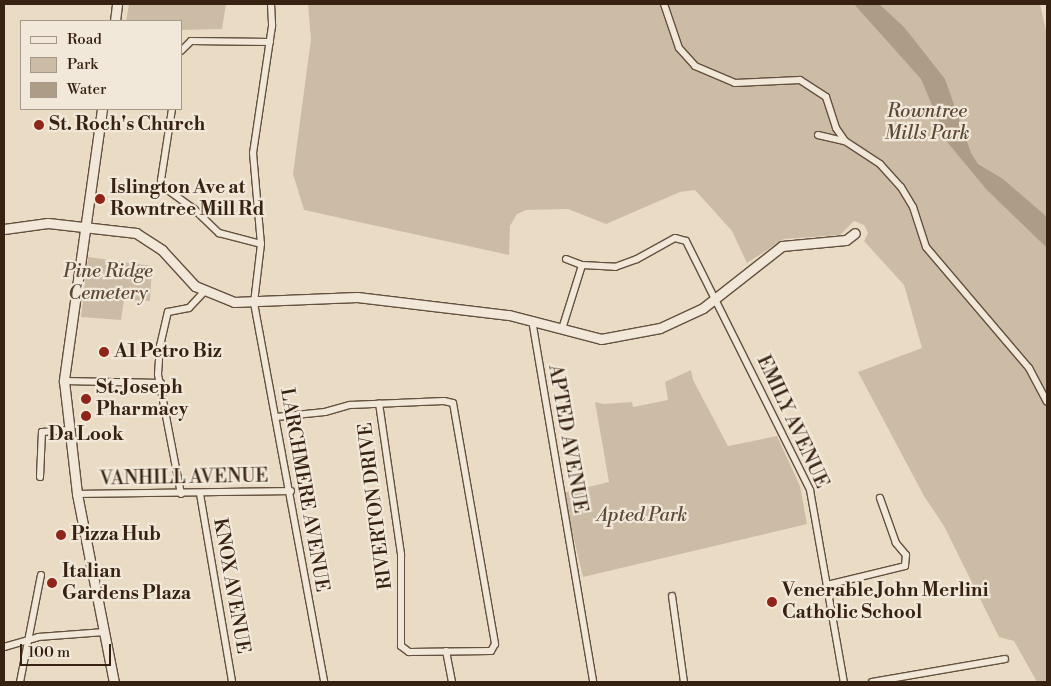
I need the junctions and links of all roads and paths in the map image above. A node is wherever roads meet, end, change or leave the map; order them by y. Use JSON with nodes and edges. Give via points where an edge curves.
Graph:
{"nodes":[{"id":1,"x":117,"y":4,"type":"edge"},
{"id":2,"x":271,"y":4,"type":"edge"},
{"id":3,"x":664,"y":4,"type":"edge"},
{"id":4,"x":115,"y":20,"type":"edge"},
{"id":5,"x":270,"y":42,"type":"junction"},
{"id":6,"x":182,"y":49,"type":"edge"},
{"id":7,"x":102,"y":110,"type":"edge"},
{"id":8,"x":172,"y":110,"type":"edge"},
{"id":9,"x":818,"y":135,"type":"dead end"},
{"id":10,"x":845,"y":141,"type":"junction"},
{"id":11,"x":85,"y":227,"type":"junction"},
{"id":12,"x":4,"y":229,"type":"edge"},
{"id":13,"x":856,"y":233,"type":"dead end"},
{"id":14,"x":261,"y":244,"type":"junction"},
{"id":15,"x":566,"y":258,"type":"dead end"},
{"id":16,"x":582,"y":265,"type":"junction"},
{"id":17,"x":204,"y":292,"type":"junction"},
{"id":18,"x":714,"y":300,"type":"junction"},
{"id":19,"x":254,"y":303,"type":"junction"},
{"id":20,"x":532,"y":320,"type":"junction"},
{"id":21,"x":562,"y":329,"type":"junction"},
{"id":22,"x":64,"y":381,"type":"junction"},
{"id":23,"x":161,"y":383,"type":"junction"},
{"id":24,"x":1047,"y":402,"type":"edge"},
{"id":25,"x":379,"y":404,"type":"junction"},
{"id":26,"x":276,"y":417,"type":"junction"},
{"id":27,"x":69,"y":430,"type":"junction"},
{"id":28,"x":40,"y":477,"type":"dead end"},
{"id":29,"x":291,"y":491,"type":"junction"},
{"id":30,"x":77,"y":494,"type":"junction"},
{"id":31,"x":181,"y":494,"type":"junction"},
{"id":32,"x":200,"y":494,"type":"junction"},
{"id":33,"x":880,"y":498,"type":"dead end"},
{"id":34,"x":41,"y":575,"type":"dead end"},
{"id":35,"x":827,"y":585,"type":"junction"},
{"id":36,"x":672,"y":596,"type":"dead end"},
{"id":37,"x":105,"y":632,"type":"junction"},
{"id":38,"x":28,"y":640,"type":"junction"},
{"id":39,"x":4,"y":647,"type":"edge"},
{"id":40,"x":446,"y":651,"type":"junction"},
{"id":41,"x":1005,"y":659,"type":"dead end"},
{"id":42,"x":20,"y":682,"type":"edge"},
{"id":43,"x":114,"y":682,"type":"edge"},
{"id":44,"x":232,"y":682,"type":"edge"},
{"id":45,"x":324,"y":682,"type":"edge"},
{"id":46,"x":452,"y":682,"type":"edge"},
{"id":47,"x":593,"y":682,"type":"edge"},
{"id":48,"x":684,"y":682,"type":"edge"},
{"id":49,"x":844,"y":682,"type":"edge"},
{"id":50,"x":872,"y":682,"type":"edge"}],
"edges":[{"from":1,"to":4,"type":"street"},
{"from":2,"to":5,"type":"street","name":"LARCHMERE AVENUE"},
{"from":3,"to":10,"type":"street","via":[[679,48],[695,66],[735,83],[791,80],[811,85],[826,97],[836,128]]},
{"from":5,"to":6,"type":"street","via":[[191,41]]},
{"from":5,"to":14,"type":"street","name":"LARCHMERE AVENUE","via":[[253,153]]},
{"from":7,"to":11,"type":"street"},
{"from":8,"to":14,"type":"street","via":[[161,180],[165,188],[220,233]]},
{"from":9,"to":10,"type":"street"},
{"from":10,"to":24,"type":"street","via":[[880,164],[901,187],[913,206],[926,247],[1029,368]]},
{"from":11,"to":12,"type":"street","via":[[33,223]]},
{"from":11,"to":17,"type":"street","via":[[144,236]]},
{"from":11,"to":22,"type":"street"},
{"from":13,"to":18,"type":"street","via":[[846,240],[782,246]]},
{"from":14,"to":19,"type":"street","name":"LARCHMERE AVENUE"},
{"from":15,"to":16,"type":"street"},
{"from":16,"to":18,"type":"street","name":"EMILY AVENUE","via":[[621,266],[675,238],[683,238]]},
{"from":16,"to":21,"type":"street"},
{"from":17,"to":19,"type":"street","via":[[234,302]]},
{"from":17,"to":23,"type":"street","via":[[189,308],[171,310],[166,315],[158,362]]},
{"from":18,"to":21,"type":"street","via":[[660,328],[620,337],[595,338]]},
{"from":18,"to":35,"type":"street","name":"EMILY AVENUE","via":[[810,490]]},
{"from":19,"to":20,"type":"street","via":[[341,296]]},
{"from":19,"to":26,"type":"street","name":"LARCHMERE AVENUE"},
{"from":20,"to":21,"type":"street"},
{"from":20,"to":47,"type":"street","name":"APTED AVENUE"},
{"from":22,"to":23,"type":"street"},
{"from":22,"to":27,"type":"street"},
{"from":23,"to":31,"type":"street"},
{"from":25,"to":26,"type":"street","via":[[350,405],[325,412]]},
{"from":25,"to":40,"type":"street","name":"RIVERTON DRIVE","via":[[401,554],[401,646],[409,652]]},
{"from":25,"to":40,"type":"street","via":[[449,402],[456,408],[495,644],[489,651]]},
{"from":26,"to":29,"type":"street","name":"LARCHMERE AVENUE"},
{"from":27,"to":28,"type":"street","via":[[42,432]]},
{"from":27,"to":30,"type":"street"},
{"from":29,"to":32,"type":"street","name":"VANHILL AVENUE"},
{"from":29,"to":45,"type":"street","name":"LARCHMERE AVENUE"},
{"from":30,"to":31,"type":"street","name":"VANHILL AVENUE"},
{"from":30,"to":37,"type":"street"},
{"from":31,"to":32,"type":"street","name":"VANHILL AVENUE"},
{"from":32,"to":44,"type":"street","name":"KNOX AVENUE"},
{"from":33,"to":35,"type":"street","via":[[896,543],[906,555],[905,566]]},
{"from":34,"to":38,"type":"street"},
{"from":35,"to":49,"type":"street","name":"EMILY AVENUE"},
{"from":36,"to":48,"type":"street"},
{"from":37,"to":38,"type":"street"},
{"from":37,"to":43,"type":"street"},
{"from":38,"to":39,"type":"street"},
{"from":38,"to":42,"type":"street"},
{"from":40,"to":46,"type":"street"},
{"from":41,"to":50,"type":"street"}]}
